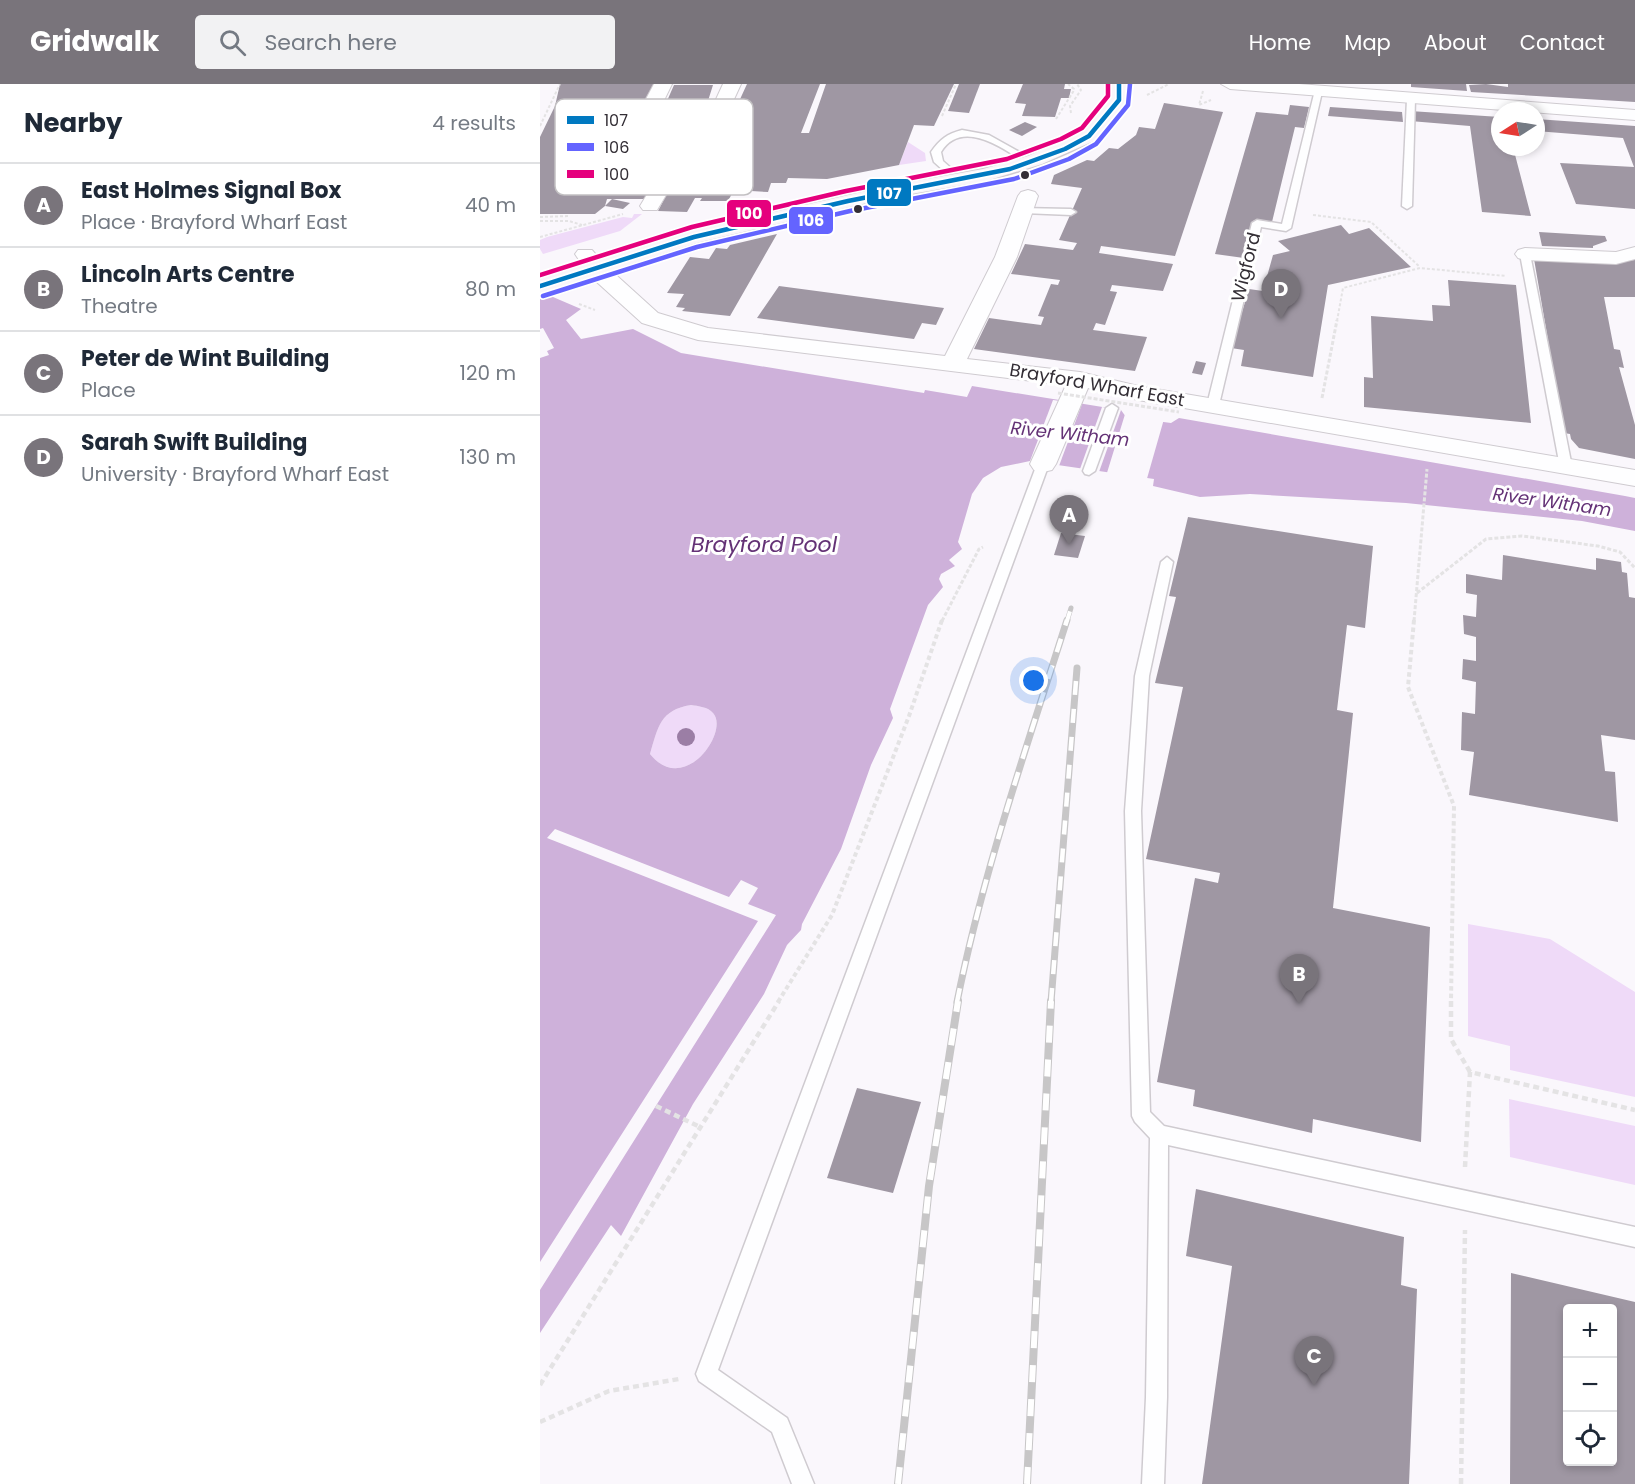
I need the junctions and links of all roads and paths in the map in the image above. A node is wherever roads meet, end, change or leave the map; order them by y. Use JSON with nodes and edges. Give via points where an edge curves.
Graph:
{"nodes":[{"id":1,"x":560,"y":84,"type":"edge"},
{"id":2,"x":663,"y":84,"type":"edge"},
{"id":3,"x":732,"y":84,"type":"edge"},
{"id":4,"x":1068,"y":84,"type":"edge"},
{"id":5,"x":1077,"y":84,"type":"edge"},
{"id":6,"x":1109,"y":84,"type":"edge"},
{"id":7,"x":1119,"y":84,"type":"edge"},
{"id":8,"x":1169,"y":84,"type":"edge"},
{"id":9,"x":1204,"y":84,"type":"edge"},
{"id":10,"x":1230,"y":84,"type":"edge"},
{"id":11,"x":1267,"y":86,"type":"edge"},
{"id":12,"x":1158,"y":90,"type":"dead end"},
{"id":13,"x":1318,"y":92,"type":"junction"},
{"id":14,"x":1216,"y":97,"type":"dead end"},
{"id":15,"x":655,"y":99,"type":"edge"},
{"id":16,"x":725,"y":99,"type":"edge"},
{"id":17,"x":1411,"y":99,"type":"junction"},
{"id":18,"x":1071,"y":113,"type":"dead end"},
{"id":19,"x":1635,"y":115,"type":"edge"},
{"id":20,"x":1047,"y":124,"type":"dead end"},
{"id":21,"x":540,"y":126,"type":"edge"},
{"id":22,"x":1018,"y":154,"type":"junction"},
{"id":23,"x":947,"y":169,"type":"junction"},
{"id":24,"x":656,"y":195,"type":"edge"},
{"id":25,"x":1025,"y":203,"type":"joint"},
{"id":26,"x":650,"y":206,"type":"joint"},
{"id":27,"x":1407,"y":206,"type":"dead end"},
{"id":28,"x":1071,"y":212,"type":"dead end"},
{"id":29,"x":1289,"y":213,"type":"junction"},
{"id":30,"x":569,"y":216,"type":"dead end"},
{"id":31,"x":540,"y":217,"type":"edge"},
{"id":32,"x":582,"y":225,"type":"junction"},
{"id":33,"x":540,"y":237,"type":"edge"},
{"id":34,"x":1635,"y":253,"type":"edge"},
{"id":35,"x":1525,"y":254,"type":"joint"},
{"id":36,"x":591,"y":262,"type":"junction"},
{"id":37,"x":1420,"y":268,"type":"junction"},
{"id":38,"x":548,"y":275,"type":"edge"},
{"id":39,"x":1530,"y":278,"type":"junction"},
{"id":40,"x":954,"y":362,"type":"junction"},
{"id":41,"x":1080,"y":379,"type":"junction"},
{"id":42,"x":1063,"y":398,"type":"junction"},
{"id":43,"x":1213,"y":405,"type":"junction"},
{"id":44,"x":1112,"y":408,"type":"dead end"},
{"id":45,"x":1179,"y":412,"type":"dead end"},
{"id":46,"x":1317,"y":422,"type":"junction"},
{"id":47,"x":1427,"y":462,"type":"dead end"},
{"id":48,"x":1043,"y":464,"type":"joint"},
{"id":49,"x":1566,"y":467,"type":"junction"},
{"id":50,"x":1089,"y":471,"type":"dead end"},
{"id":51,"x":1635,"y":478,"type":"edge"},
{"id":52,"x":1020,"y":525,"type":"junction"},
{"id":53,"x":1167,"y":562,"type":"dead end"},
{"id":54,"x":1635,"y":568,"type":"edge"},
{"id":55,"x":1417,"y":592,"type":"junction"},
{"id":56,"x":1470,"y":1072,"type":"junction"},
{"id":57,"x":656,"y":1106,"type":"dead end"},
{"id":58,"x":1635,"y":1110,"type":"edge"},
{"id":59,"x":700,"y":1127,"type":"junction"},
{"id":60,"x":1159,"y":1134,"type":"junction"},
{"id":61,"x":1465,"y":1167,"type":"dead end"},
{"id":62,"x":1466,"y":1230,"type":"dead end"},
{"id":63,"x":1635,"y":1237,"type":"edge"},
{"id":64,"x":706,"y":1374,"type":"junction"},
{"id":65,"x":540,"y":1385,"type":"edge"},
{"id":66,"x":540,"y":1422,"type":"edge"},
{"id":67,"x":803,"y":1484,"type":"edge"},
{"id":68,"x":1153,"y":1484,"type":"edge"},
{"id":69,"x":1461,"y":1484,"type":"edge"}],
"edges":[{"from":1,"to":21,"type":"path"},
{"from":2,"to":15,"type":"street"},
{"from":3,"to":16,"type":"street"},
{"from":4,"to":20,"type":"path","via":[[1073,93],[1058,118]]},
{"from":5,"to":18,"type":"path","via":[[1081,90],[1070,106]]},
{"from":6,"to":22,"type":"main road","via":[[1063,130]]},
{"from":7,"to":36,"type":"main road","via":[[1119,100],[1089,136],[1035,160],[986,175],[878,194]]},
{"from":8,"to":12,"type":"path"},
{"from":9,"to":14,"type":"path","via":[[1199,105]]},
{"from":10,"to":11,"type":"street"},
{"from":11,"to":13,"type":"street"},
{"from":13,"to":17,"type":"street"},
{"from":13,"to":29,"type":"lane"},
{"from":17,"to":19,"type":"street"},
{"from":17,"to":27,"type":"lane"},
{"from":22,"to":23,"type":"main road"},
{"from":22,"to":23,"type":"lane","via":[[988,136],[952,135],[943,139],[936,152]]},
{"from":23,"to":36,"type":"main road","via":[[766,207]]},
{"from":24,"to":26,"type":"street"},
{"from":25,"to":28,"type":"lane"},
{"from":25,"to":40,"type":"street","via":[[1006,257]]},
{"from":26,"to":32,"type":"path"},
{"from":29,"to":37,"type":"path","via":[[1371,222]]},
{"from":29,"to":43,"type":"lane","name":"Wigford","via":[[1286,228],[1257,223]]},
{"from":30,"to":31,"type":"path"},
{"from":31,"to":32,"type":"path"},
{"from":32,"to":33,"type":"path"},
{"from":34,"to":35,"type":"street","via":[[1616,258]]},
{"from":35,"to":39,"type":"lane"},
{"from":36,"to":38,"type":"main road"},
{"from":36,"to":40,"type":"street","name":"Brayford Wharf East","via":[[650,318],[669,326],[738,340]]},
{"from":37,"to":39,"type":"path"},
{"from":37,"to":46,"type":"path","via":[[1343,288]]},
{"from":39,"to":49,"type":"lane"},
{"from":40,"to":41,"type":"street","name":"Brayford Wharf East"},
{"from":41,"to":42,"type":"street"},
{"from":41,"to":43,"type":"street","name":"Brayford Wharf East"},
{"from":42,"to":45,"type":"path","bridge":true},
{"from":42,"to":48,"type":"street"},
{"from":43,"to":46,"type":"street","name":"Brayford Wharf East"},
{"from":44,"to":50,"type":"lane"},
{"from":46,"to":49,"type":"street","name":"Brayford Wharf East"},
{"from":47,"to":55,"type":"path"},
{"from":48,"to":52,"type":"lane"},
{"from":49,"to":51,"type":"street","name":"Brayford Wharf East"},
{"from":52,"to":59,"type":"path","via":[[979,549],[946,609],[832,915]]},
{"from":52,"to":64,"type":"lane"},
{"from":53,"to":60,"type":"lane","via":[[1142,676],[1133,811],[1141,1116]]},
{"from":54,"to":55,"type":"path","via":[[1620,552],[1598,546],[1522,536],[1495,538],[1486,540]]},
{"from":55,"to":56,"type":"path","via":[[1408,687],[1454,806],[1451,1039]]},
{"from":56,"to":58,"type":"path"},
{"from":56,"to":61,"type":"path"},
{"from":57,"to":59,"type":"path"},
{"from":59,"to":65,"type":"path"},
{"from":60,"to":63,"type":"lane"},
{"from":60,"to":68,"type":"lane"},
{"from":62,"to":69,"type":"path"},
{"from":64,"to":66,"type":"path","via":[[609,1391]]},
{"from":64,"to":67,"type":"lane","via":[[780,1425]]}]}
